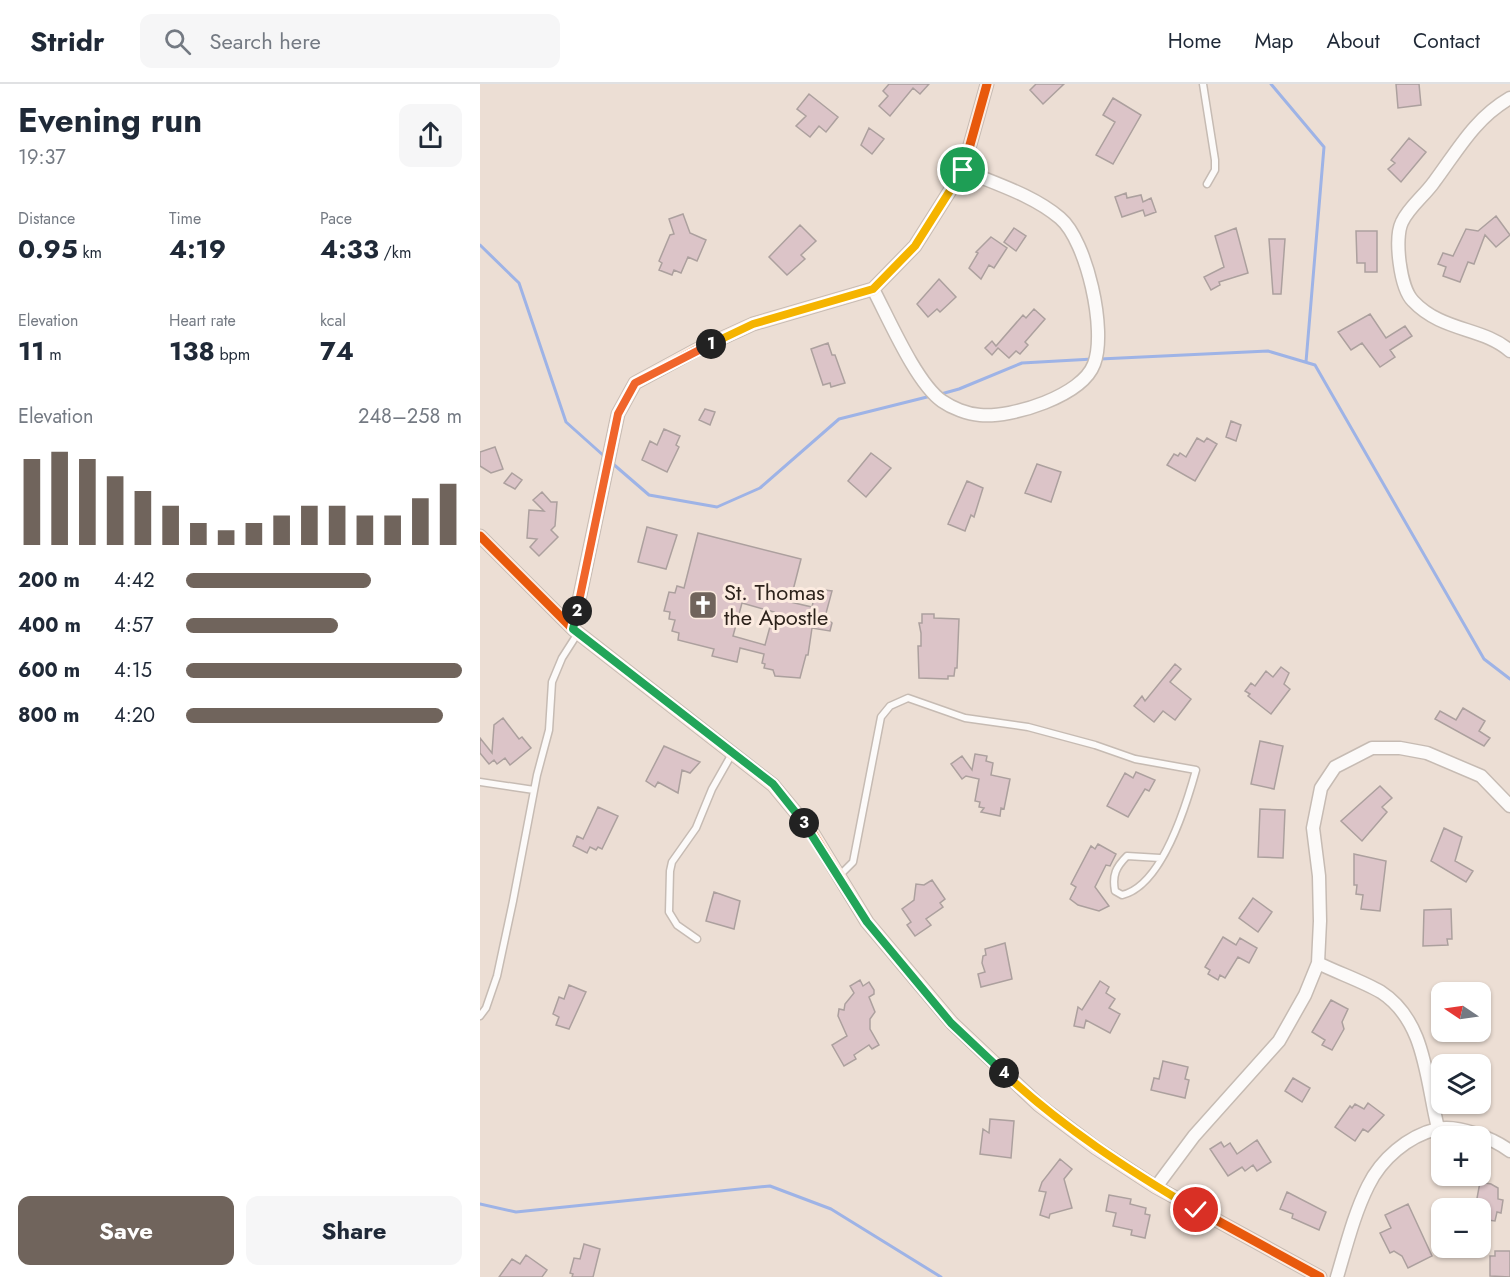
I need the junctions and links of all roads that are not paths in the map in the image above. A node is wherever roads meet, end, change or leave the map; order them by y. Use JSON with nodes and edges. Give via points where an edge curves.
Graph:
{"nodes":[{"id":1,"x":987,"y":84,"type":"edge"},
{"id":2,"x":1203,"y":84,"type":"edge"},
{"id":3,"x":1510,"y":98,"type":"edge"},
{"id":4,"x":963,"y":170,"type":"junction"},
{"id":5,"x":1207,"y":184,"type":"dead end"},
{"id":6,"x":873,"y":289,"type":"junction"},
{"id":7,"x":1510,"y":351,"type":"edge"},
{"id":8,"x":480,"y":536,"type":"edge"},
{"id":9,"x":576,"y":631,"type":"junction"},
{"id":10,"x":733,"y":752,"type":"junction"},
{"id":11,"x":480,"y":782,"type":"edge"},
{"id":12,"x":534,"y":790,"type":"junction"},
{"id":13,"x":1510,"y":806,"type":"edge"},
{"id":14,"x":1160,"y":858,"type":"junction"},
{"id":15,"x":839,"y":876,"type":"junction"},
{"id":16,"x":697,"y":939,"type":"dead end"},
{"id":17,"x":1318,"y":963,"type":"junction"},
{"id":18,"x":480,"y":1016,"type":"edge"},
{"id":19,"x":1438,"y":1126,"type":"edge"},
{"id":20,"x":1431,"y":1131,"type":"edge"},
{"id":21,"x":1491,"y":1138,"type":"edge"},
{"id":22,"x":1510,"y":1151,"type":"edge"},
{"id":23,"x":1156,"y":1186,"type":"junction"},
{"id":24,"x":1320,"y":1277,"type":"edge"},
{"id":25,"x":1337,"y":1277,"type":"edge"}],
"edges":[{"from":1,"to":4,"type":"street"},
{"from":2,"to":5,"type":"lane","via":[[1215,152],[1215,170]]},
{"from":3,"to":7,"type":"street","via":[[1467,133],[1401,223],[1398,260],[1411,300],[1429,315],[1454,328],[1485,336]]},
{"from":4,"to":6,"type":"street","via":[[915,246]]},
{"from":4,"to":6,"type":"street","via":[[1036,201],[1062,219],[1080,244],[1098,326],[1095,363],[1087,376],[1066,394],[1021,410],[981,416],[963,412],[940,400],[911,363]]},
{"from":6,"to":9,"type":"street","via":[[753,324],[635,383],[618,414]]},
{"from":8,"to":9,"type":"street"},
{"from":9,"to":10,"type":"street"},
{"from":9,"to":12,"type":"lane","via":[[552,682],[549,730]]},
{"from":10,"to":15,"type":"street","via":[[773,784],[812,832]]},
{"from":10,"to":16,"type":"lane","via":[[670,871],[669,912],[677,925]]},
{"from":11,"to":12,"type":"lane"},
{"from":12,"to":18,"type":"lane","via":[[497,976]]},
{"from":13,"to":17,"type":"street","via":[[1481,777],[1427,753],[1372,748],[1335,766],[1322,788],[1313,828],[1319,876]]},
{"from":14,"to":14,"type":"lane","via":[[1127,856],[1117,866],[1115,891],[1122,895],[1143,885]]},
{"from":14,"to":15,"type":"lane","via":[[1171,844],[1196,770],[1135,759],[1028,727],[965,718],[908,699],[890,706],[881,717],[853,862]]},
{"from":15,"to":23,"type":"street","via":[[867,922],[951,1023],[1039,1105],[1095,1148]]},
{"from":17,"to":19,"type":"street","via":[[1381,992],[1402,1010],[1417,1034]]},
{"from":17,"to":23,"type":"street","via":[[1294,1019],[1279,1041],[1194,1136]]},
{"from":20,"to":25,"type":"street","via":[[1387,1157],[1368,1184]]},
{"from":21,"to":22,"type":"street"},
{"from":23,"to":24,"type":"street"}]}
